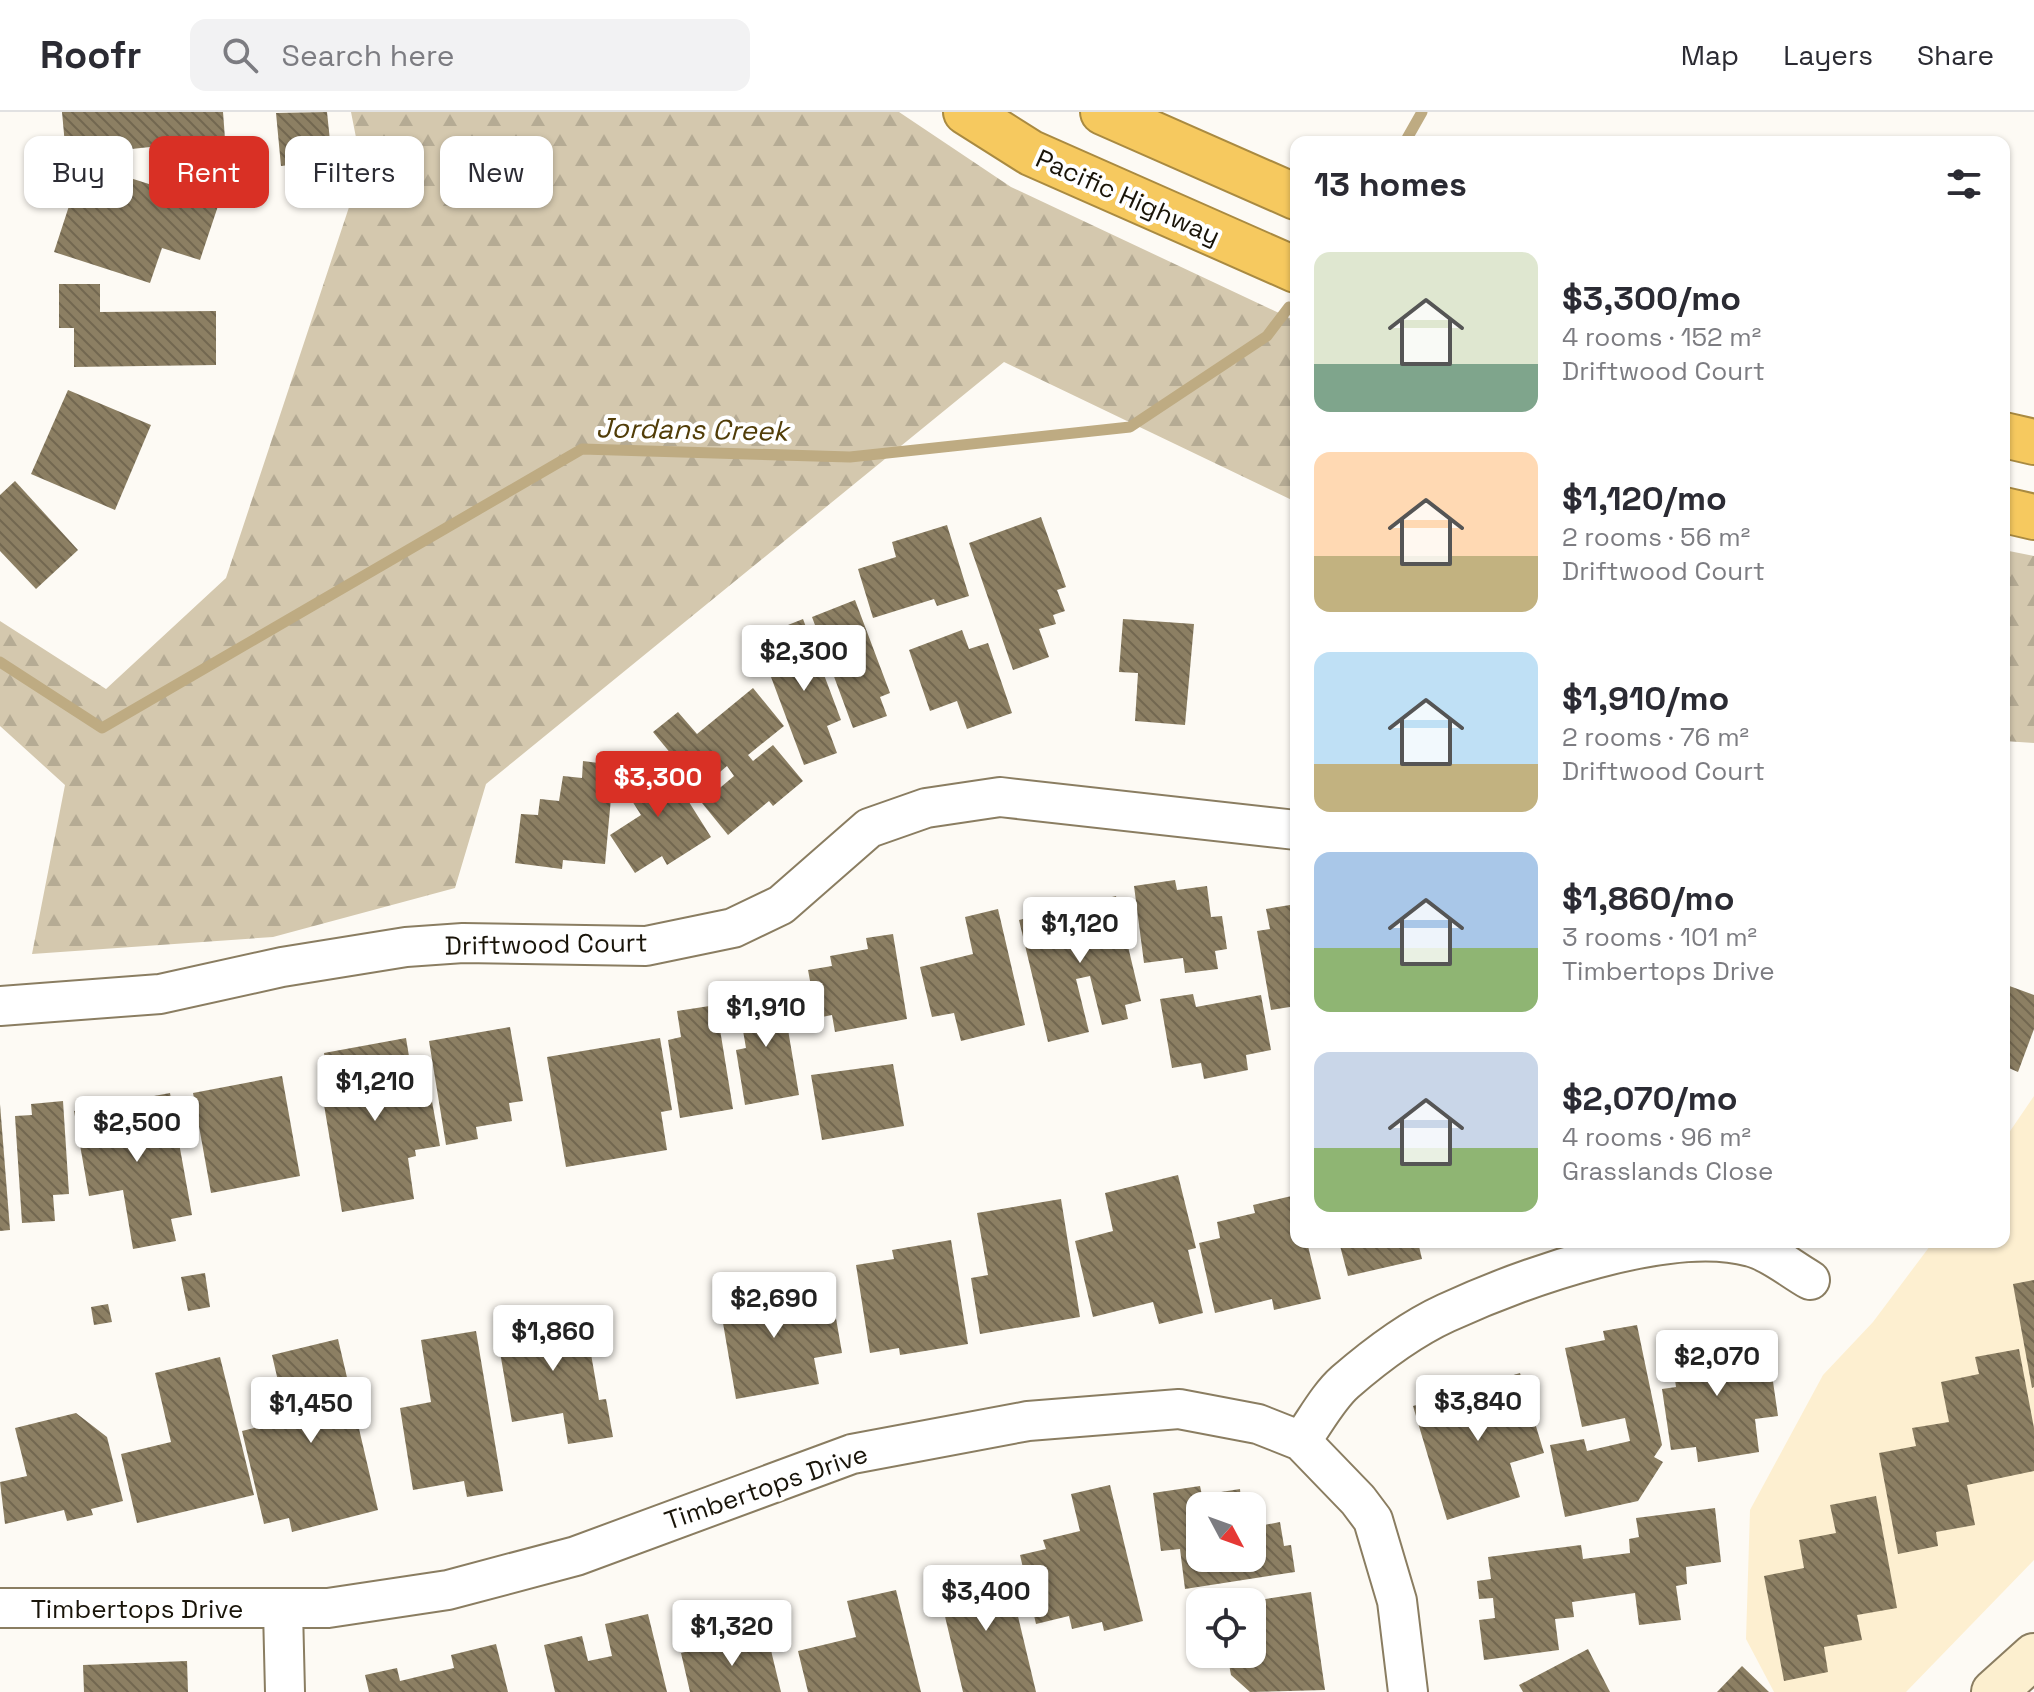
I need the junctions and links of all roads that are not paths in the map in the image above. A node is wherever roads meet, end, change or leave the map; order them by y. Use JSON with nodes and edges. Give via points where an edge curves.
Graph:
{"nodes":[{"id":1,"x":966,"y":112,"type":"edge"},
{"id":2,"x":1103,"y":112,"type":"edge"},
{"id":3,"x":1290,"y":194,"type":"edge"},
{"id":4,"x":1290,"y":267,"type":"edge"},
{"id":5,"x":2010,"y":436,"type":"edge"},
{"id":6,"x":2034,"y":442,"type":"edge"},
{"id":7,"x":2010,"y":511,"type":"edge"},
{"id":8,"x":2034,"y":517,"type":"edge"},
{"id":9,"x":1290,"y":829,"type":"edge"},
{"id":10,"x":0,"y":1006,"type":"edge"},
{"id":11,"x":1641,"y":1248,"type":"edge"},
{"id":12,"x":1755,"y":1248,"type":"edge"},
{"id":13,"x":1810,"y":1280,"type":"dead end"},
{"id":14,"x":1301,"y":1441,"type":"junction"},
{"id":15,"x":0,"y":1608,"type":"edge"},
{"id":16,"x":283,"y":1610,"type":"junction"},
{"id":17,"x":2034,"y":1656,"type":"edge"},
{"id":18,"x":285,"y":1692,"type":"edge"},
{"id":19,"x":1408,"y":1692,"type":"edge"},
{"id":20,"x":1994,"y":1692,"type":"edge"}],
"edges":[{"from":1,"to":4,"type":"highway","name":"Pacific Highway","via":[[1031,153]]},
{"from":2,"to":3,"type":"highway"},
{"from":5,"to":6,"type":"highway"},
{"from":7,"to":8,"type":"highway"},
{"from":9,"to":10,"type":"street","name":"Driftwood Court","via":[[1000,797],[926,808],[869,828],[781,905],[733,928],[646,946],[406,947],[160,994]]},
{"from":11,"to":14,"type":"street","via":[[1523,1282],[1403,1337],[1342,1384]]},
{"from":12,"to":13,"type":"street"},
{"from":14,"to":16,"type":"street","name":"Timbertops Drive","via":[[1258,1424],[1179,1409],[1028,1421],[852,1454],[576,1556],[448,1590]]},
{"from":14,"to":19,"type":"street","name":"Timbertops Drive","via":[[1373,1520],[1397,1601]]},
{"from":15,"to":16,"type":"street","name":"Timbertops Drive"},
{"from":16,"to":18,"type":"street"},
{"from":17,"to":20,"type":"street"}]}
